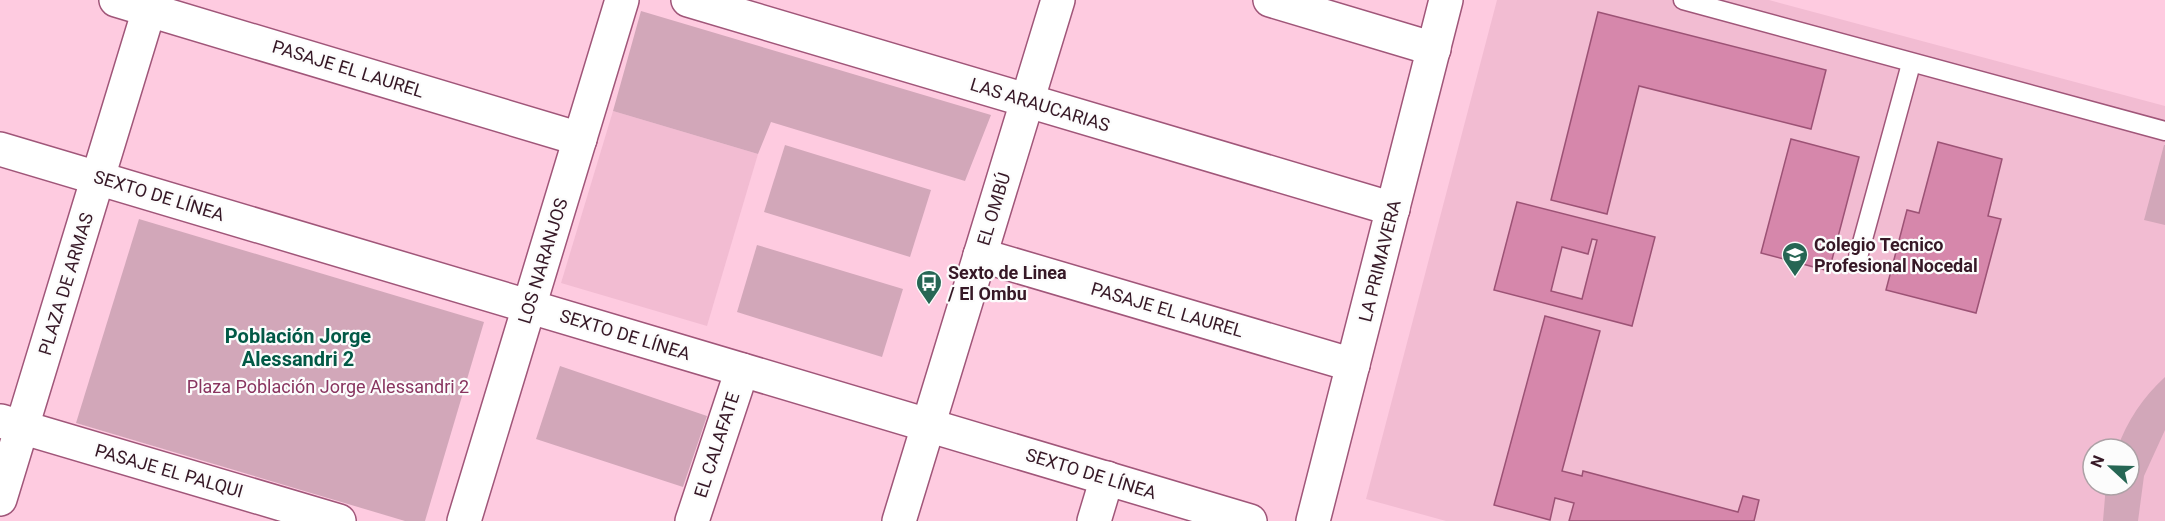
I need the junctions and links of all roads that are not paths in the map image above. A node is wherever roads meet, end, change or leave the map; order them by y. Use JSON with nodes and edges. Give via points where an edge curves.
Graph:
{"nodes":[{"id":1,"x":116,"y":0,"type":"edge"},
{"id":2,"x":622,"y":0,"type":"edge"},
{"id":3,"x":688,"y":0,"type":"edge"},
{"id":4,"x":1058,"y":0,"type":"edge"},
{"id":5,"x":1270,"y":0,"type":"edge"},
{"id":6,"x":1446,"y":0,"type":"edge"},
{"id":7,"x":1683,"y":0,"type":"edge"},
{"id":8,"x":150,"y":5,"type":"edge"},
{"id":9,"x":1434,"y":49,"type":"junction"},
{"id":10,"x":1911,"y":64,"type":"junction"},
{"id":11,"x":1027,"y":101,"type":"junction"},
{"id":12,"x":2165,"y":131,"type":"edge"},
{"id":13,"x":580,"y":139,"type":"junction"},
{"id":14,"x":0,"y":149,"type":"edge"},
{"id":15,"x":98,"y":178,"type":"junction"},
{"id":16,"x":1393,"y":209,"type":"junction"},
{"id":17,"x":980,"y":255,"type":"junction"},
{"id":18,"x":1857,"y":261,"type":"dead end"},
{"id":19,"x":529,"y":307,"type":"junction"},
{"id":20,"x":1353,"y":365,"type":"junction"},
{"id":21,"x":742,"y":370,"type":"junction"},
{"id":22,"x":11,"y":424,"type":"edge"},
{"id":23,"x":928,"y":425,"type":"junction"},
{"id":24,"x":1107,"y":478,"type":"junction"},
{"id":25,"x":0,"y":499,"type":"edge"},
{"id":26,"x":339,"y":521,"type":"edge"},
{"id":27,"x":464,"y":521,"type":"edge"},
{"id":28,"x":692,"y":521,"type":"edge"},
{"id":29,"x":899,"y":521,"type":"edge"},
{"id":30,"x":1094,"y":521,"type":"edge"},
{"id":31,"x":1250,"y":521,"type":"edge"},
{"id":32,"x":1313,"y":521,"type":"edge"}],
"edges":[{"from":1,"to":8,"type":"street","name":"PASAJE EL LAUREL"},
{"from":2,"to":13,"type":"street","name":"LOS NARANJOS"},
{"from":3,"to":11,"type":"street","name":"LAS ARAUCARIAS"},
{"from":4,"to":11,"type":"street","name":"EL OMBÚ"},
{"from":5,"to":9,"type":"street"},
{"from":6,"to":9,"type":"street","name":"LA PRIMAVERA"},
{"from":7,"to":10,"type":"lane"},
{"from":8,"to":13,"type":"street","name":"PASAJE EL LAUREL"},
{"from":8,"to":15,"type":"street","name":"PLAZA DE ARMAS"},
{"from":9,"to":16,"type":"street","name":"LA PRIMAVERA"},
{"from":10,"to":12,"type":"lane"},
{"from":10,"to":18,"type":"lane"},
{"from":11,"to":16,"type":"street","name":"LAS ARAUCARIAS"},
{"from":11,"to":17,"type":"street","name":"EL OMBÚ"},
{"from":13,"to":19,"type":"street","name":"LOS NARANJOS"},
{"from":14,"to":15,"type":"street","name":"SEXTO DE LÍNEA"},
{"from":15,"to":19,"type":"street","name":"SEXTO DE LÍNEA"},
{"from":15,"to":22,"type":"street","name":"PLAZA DE ARMAS"},
{"from":16,"to":20,"type":"street","name":"LA PRIMAVERA"},
{"from":17,"to":20,"type":"street","name":"PASAJE EL LAUREL"},
{"from":17,"to":23,"type":"street","name":"EL OMBÚ"},
{"from":19,"to":21,"type":"street","name":"SEXTO DE LÍNEA"},
{"from":19,"to":27,"type":"street","name":"LOS NARANJOS"},
{"from":20,"to":32,"type":"street","name":"LA PRIMAVERA"},
{"from":21,"to":23,"type":"street","name":"SEXTO DE LÍNEA"},
{"from":21,"to":28,"type":"street","name":"EL CALAFATE"},
{"from":22,"to":25,"type":"street","name":"PLAZA DE ARMAS"},
{"from":22,"to":26,"type":"street","name":"PASAJE EL PALQUI"},
{"from":23,"to":24,"type":"street","name":"SEXTO DE LÍNEA"},
{"from":23,"to":29,"type":"street","name":"EL OMBÚ"},
{"from":24,"to":30,"type":"street"},
{"from":24,"to":31,"type":"street","name":"SEXTO DE LÍNEA"}]}
